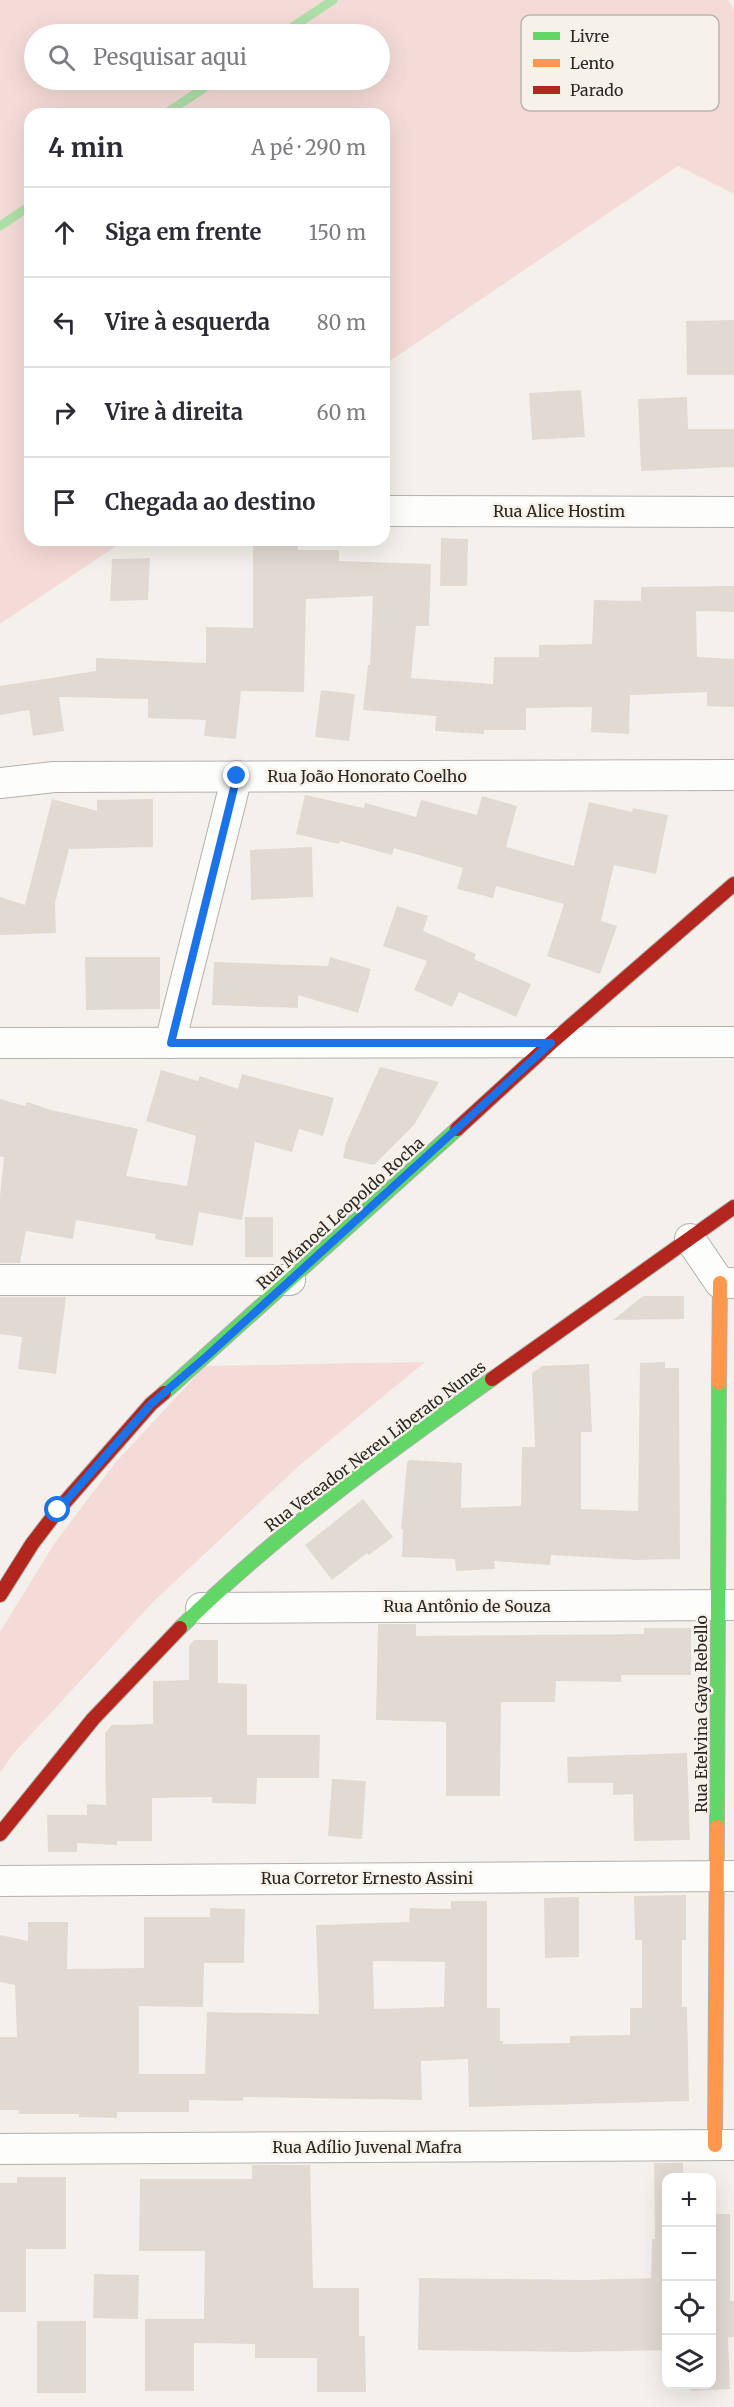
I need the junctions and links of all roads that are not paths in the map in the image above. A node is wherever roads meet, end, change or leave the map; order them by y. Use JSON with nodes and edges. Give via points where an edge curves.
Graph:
{"nodes":[{"id":1,"x":390,"y":511,"type":"edge"},
{"id":2,"x":734,"y":512,"type":"edge"},
{"id":3,"x":734,"y":775,"type":"edge"},
{"id":4,"x":237,"y":776,"type":"junction"},
{"id":5,"x":0,"y":783,"type":"edge"},
{"id":6,"x":734,"y":884,"type":"edge"},
{"id":7,"x":734,"y":1042,"type":"edge"},
{"id":8,"x":0,"y":1043,"type":"edge"},
{"id":9,"x":171,"y":1043,"type":"junction"},
{"id":10,"x":551,"y":1043,"type":"junction"},
{"id":11,"x":734,"y":1207,"type":"edge"},
{"id":12,"x":690,"y":1239,"type":"junction"},
{"id":13,"x":0,"y":1280,"type":"edge"},
{"id":14,"x":290,"y":1280,"type":"junction"},
{"id":15,"x":727,"y":1283,"type":"edge"},
{"id":16,"x":0,"y":1595,"type":"edge"},
{"id":17,"x":726,"y":1605,"type":"edge"},
{"id":18,"x":201,"y":1608,"type":"junction"},
{"id":19,"x":0,"y":1834,"type":"edge"},
{"id":20,"x":725,"y":1876,"type":"edge"},
{"id":21,"x":0,"y":1881,"type":"edge"},
{"id":22,"x":725,"y":2145,"type":"edge"},
{"id":23,"x":0,"y":2149,"type":"edge"}],
"edges":[{"from":1,"to":2,"type":"street","name":"Rua Alice Hostim"},
{"from":3,"to":4,"type":"street","name":"Rua João Honorato Coelho"},
{"from":4,"to":5,"type":"street","name":"Rua João Honorato Coelho","via":[[54,777]]},
{"from":4,"to":9,"type":"street"},
{"from":6,"to":10,"type":"main road","name":"Rua Manoel Leopoldo Rocha"},
{"from":7,"to":10,"type":"street"},
{"from":8,"to":9,"type":"street"},
{"from":9,"to":10,"type":"street"},
{"from":10,"to":14,"type":"main road","name":"Rua Manoel Leopoldo Rocha"},
{"from":11,"to":12,"type":"main road","name":"Rua Vereador Nereu Liberato Nunes"},
{"from":12,"to":15,"type":"street"},
{"from":12,"to":18,"type":"main road","name":"Rua Vereador Nereu Liberato Nunes","via":[[337,1491]]},
{"from":13,"to":14,"type":"street"},
{"from":14,"to":16,"type":"main road","name":"Rua Manoel Leopoldo Rocha","via":[[151,1404],[58,1510]]},
{"from":15,"to":17,"type":"main road","name":"Rua Etelvina Gaya Rebello"},
{"from":17,"to":18,"type":"street","name":"Rua Antônio de Souza"},
{"from":17,"to":20,"type":"main road","name":"Rua Etelvina Gaya Rebello"},
{"from":18,"to":19,"type":"main road","name":"Rua Vereador Nereu Liberato Nunes","via":[[93,1718]]},
{"from":20,"to":21,"type":"street","name":"Rua Corretor Ernesto Assini"},
{"from":20,"to":22,"type":"main road","name":"Rua Etelvina Gaya Rebello"},
{"from":22,"to":23,"type":"street","name":"Rua Adílio Juvenal Mafra"}]}
